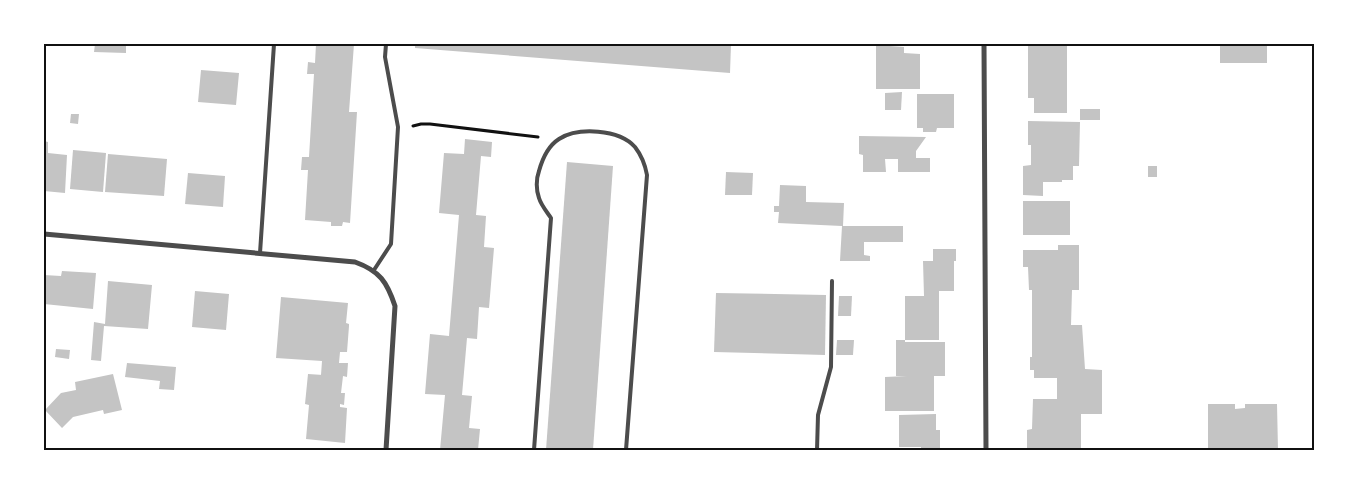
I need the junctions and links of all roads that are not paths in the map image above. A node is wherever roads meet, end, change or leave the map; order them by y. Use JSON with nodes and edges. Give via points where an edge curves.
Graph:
{"nodes":[{"id":1,"x":274,"y":44,"type":"edge"},
{"id":2,"x":386,"y":44,"type":"edge"},
{"id":3,"x":984,"y":44,"type":"edge"},
{"id":4,"x":44,"y":234,"type":"edge"},
{"id":5,"x":260,"y":253,"type":"junction"},
{"id":6,"x":374,"y":270,"type":"junction"},
{"id":7,"x":832,"y":280,"type":"dead end"},
{"id":8,"x":386,"y":450,"type":"edge"},
{"id":9,"x":534,"y":450,"type":"edge"},
{"id":10,"x":626,"y":450,"type":"edge"},
{"id":11,"x":817,"y":450,"type":"edge"},
{"id":12,"x":986,"y":450,"type":"edge"}],
"edges":[{"from":1,"to":5,"type":"lane"},
{"from":2,"to":6,"type":"lane","via":[[385,57],[398,127],[391,244]]},
{"from":3,"to":12,"type":"street"},
{"from":4,"to":5,"type":"street"},
{"from":5,"to":6,"type":"street","via":[[355,262]]},
{"from":6,"to":8,"type":"street","via":[[389,288],[395,306]]},
{"from":7,"to":11,"type":"lane","via":[[831,367],[818,415]]},
{"from":9,"to":10,"type":"lane","via":[[551,218],[538,198],[536,180],[548,150],[559,139],[580,132],[619,136],[634,146],[644,159],[647,175]]}]}
